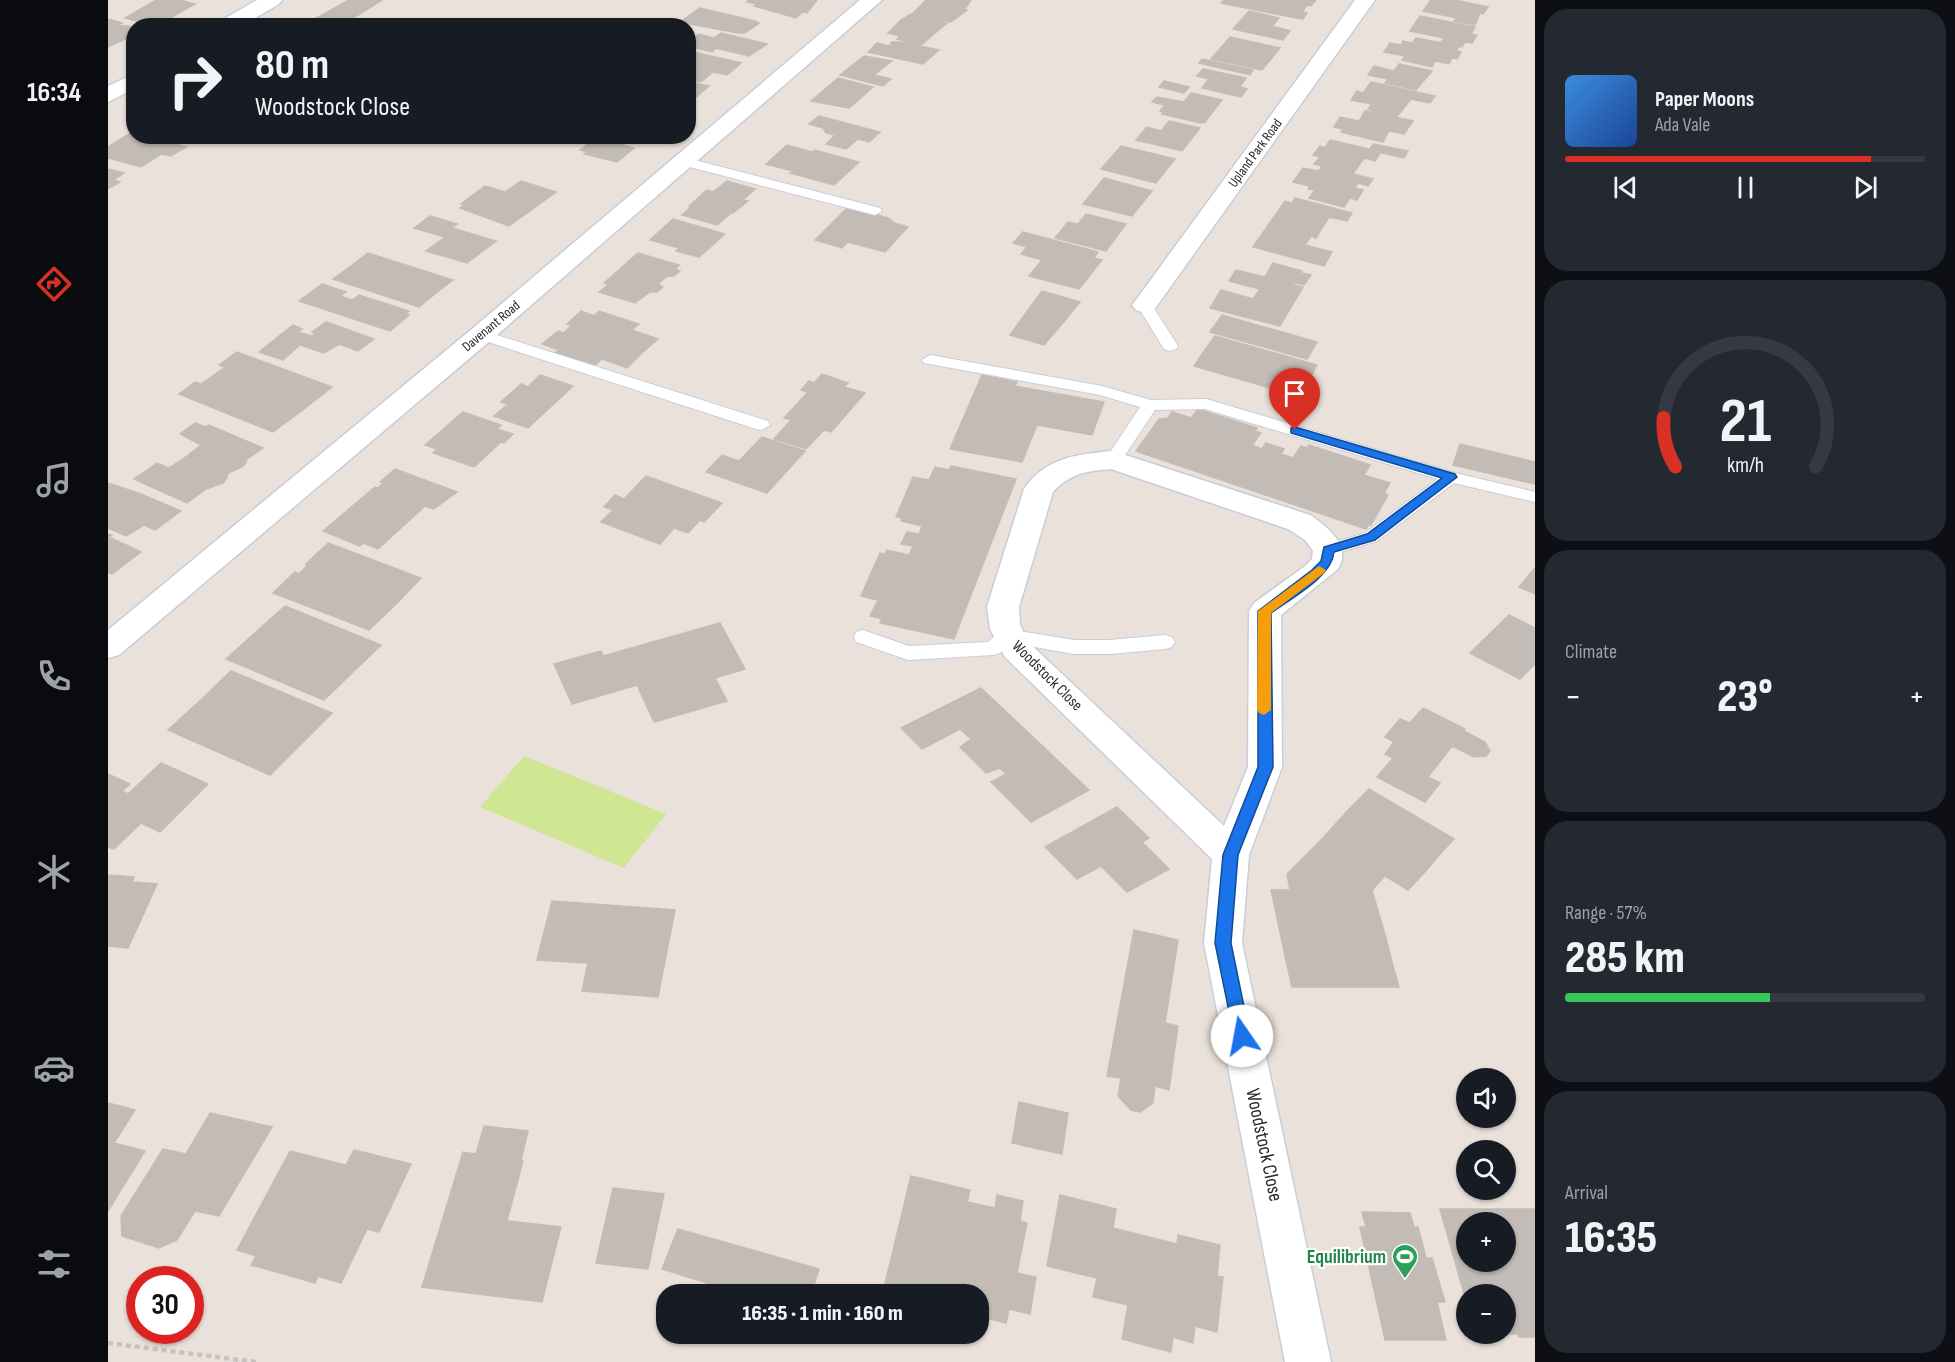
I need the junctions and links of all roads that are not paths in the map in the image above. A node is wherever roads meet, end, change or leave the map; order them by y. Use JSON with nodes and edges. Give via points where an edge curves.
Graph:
{"nodes":[{"id":1,"x":272,"y":0,"type":"edge"},
{"id":2,"x":872,"y":0,"type":"edge"},
{"id":3,"x":1365,"y":0,"type":"edge"},
{"id":4,"x":240,"y":18,"type":"edge"},
{"id":5,"x":126,"y":85,"type":"edge"},
{"id":6,"x":108,"y":95,"type":"edge"},
{"id":7,"x":683,"y":161,"type":"junction"},
{"id":8,"x":875,"y":211,"type":"dead end"},
{"id":9,"x":1145,"y":305,"type":"joint"},
{"id":10,"x":482,"y":334,"type":"junction"},
{"id":11,"x":1170,"y":346,"type":"dead end"},
{"id":12,"x":930,"y":360,"type":"dead end"},
{"id":13,"x":1150,"y":405,"type":"junction"},
{"id":14,"x":762,"y":425,"type":"dead end"},
{"id":15,"x":1113,"y":460,"type":"junction"},
{"id":16,"x":1451,"y":477,"type":"junction"},
{"id":17,"x":1535,"y":497,"type":"edge"},
{"id":18,"x":1328,"y":550,"type":"junction"},
{"id":19,"x":1007,"y":636,"type":"junction"},
{"id":20,"x":863,"y":637,"type":"dead end"},
{"id":21,"x":1165,"y":642,"type":"dead end"},
{"id":22,"x":108,"y":648,"type":"edge"},
{"id":23,"x":1231,"y":855,"type":"junction"},
{"id":24,"x":1308,"y":1362,"type":"edge"}],
"edges":[{"from":1,"to":4,"type":"street"},
{"from":2,"to":7,"type":"street","name":"Davenant Road"},
{"from":3,"to":9,"type":"street","name":"Upland Park Road"},
{"from":5,"to":6,"type":"street"},
{"from":7,"to":8,"type":"lane"},
{"from":7,"to":10,"type":"street","name":"Davenant Road"},
{"from":9,"to":11,"type":"lane"},
{"from":10,"to":14,"type":"lane"},
{"from":10,"to":22,"type":"street","name":"Davenant Road"},
{"from":12,"to":13,"type":"lane","via":[[1102,391]]},
{"from":13,"to":15,"type":"lane"},
{"from":13,"to":16,"type":"lane","via":[[1206,404]]},
{"from":15,"to":18,"type":"street","name":"Woodstock Close","via":[[1299,522],[1316,533]]},
{"from":15,"to":19,"type":"street","name":"Woodstock Close","via":[[1076,463],[1052,475],[1039,489],[1003,608]]},
{"from":16,"to":17,"type":"lane"},
{"from":16,"to":18,"type":"lane","via":[[1371,537]]},
{"from":18,"to":23,"type":"street","name":"Woodstock Close","via":[[1327,562],[1316,573],[1265,611],[1266,767]]},
{"from":19,"to":20,"type":"lane","via":[[993,648],[908,652]]},
{"from":19,"to":21,"type":"lane","via":[[1074,647]]},
{"from":19,"to":23,"type":"street","name":"Woodstock Close","via":[[1016,649]]},
{"from":23,"to":24,"type":"street","name":"Woodstock Close","via":[[1223,943]]}]}
